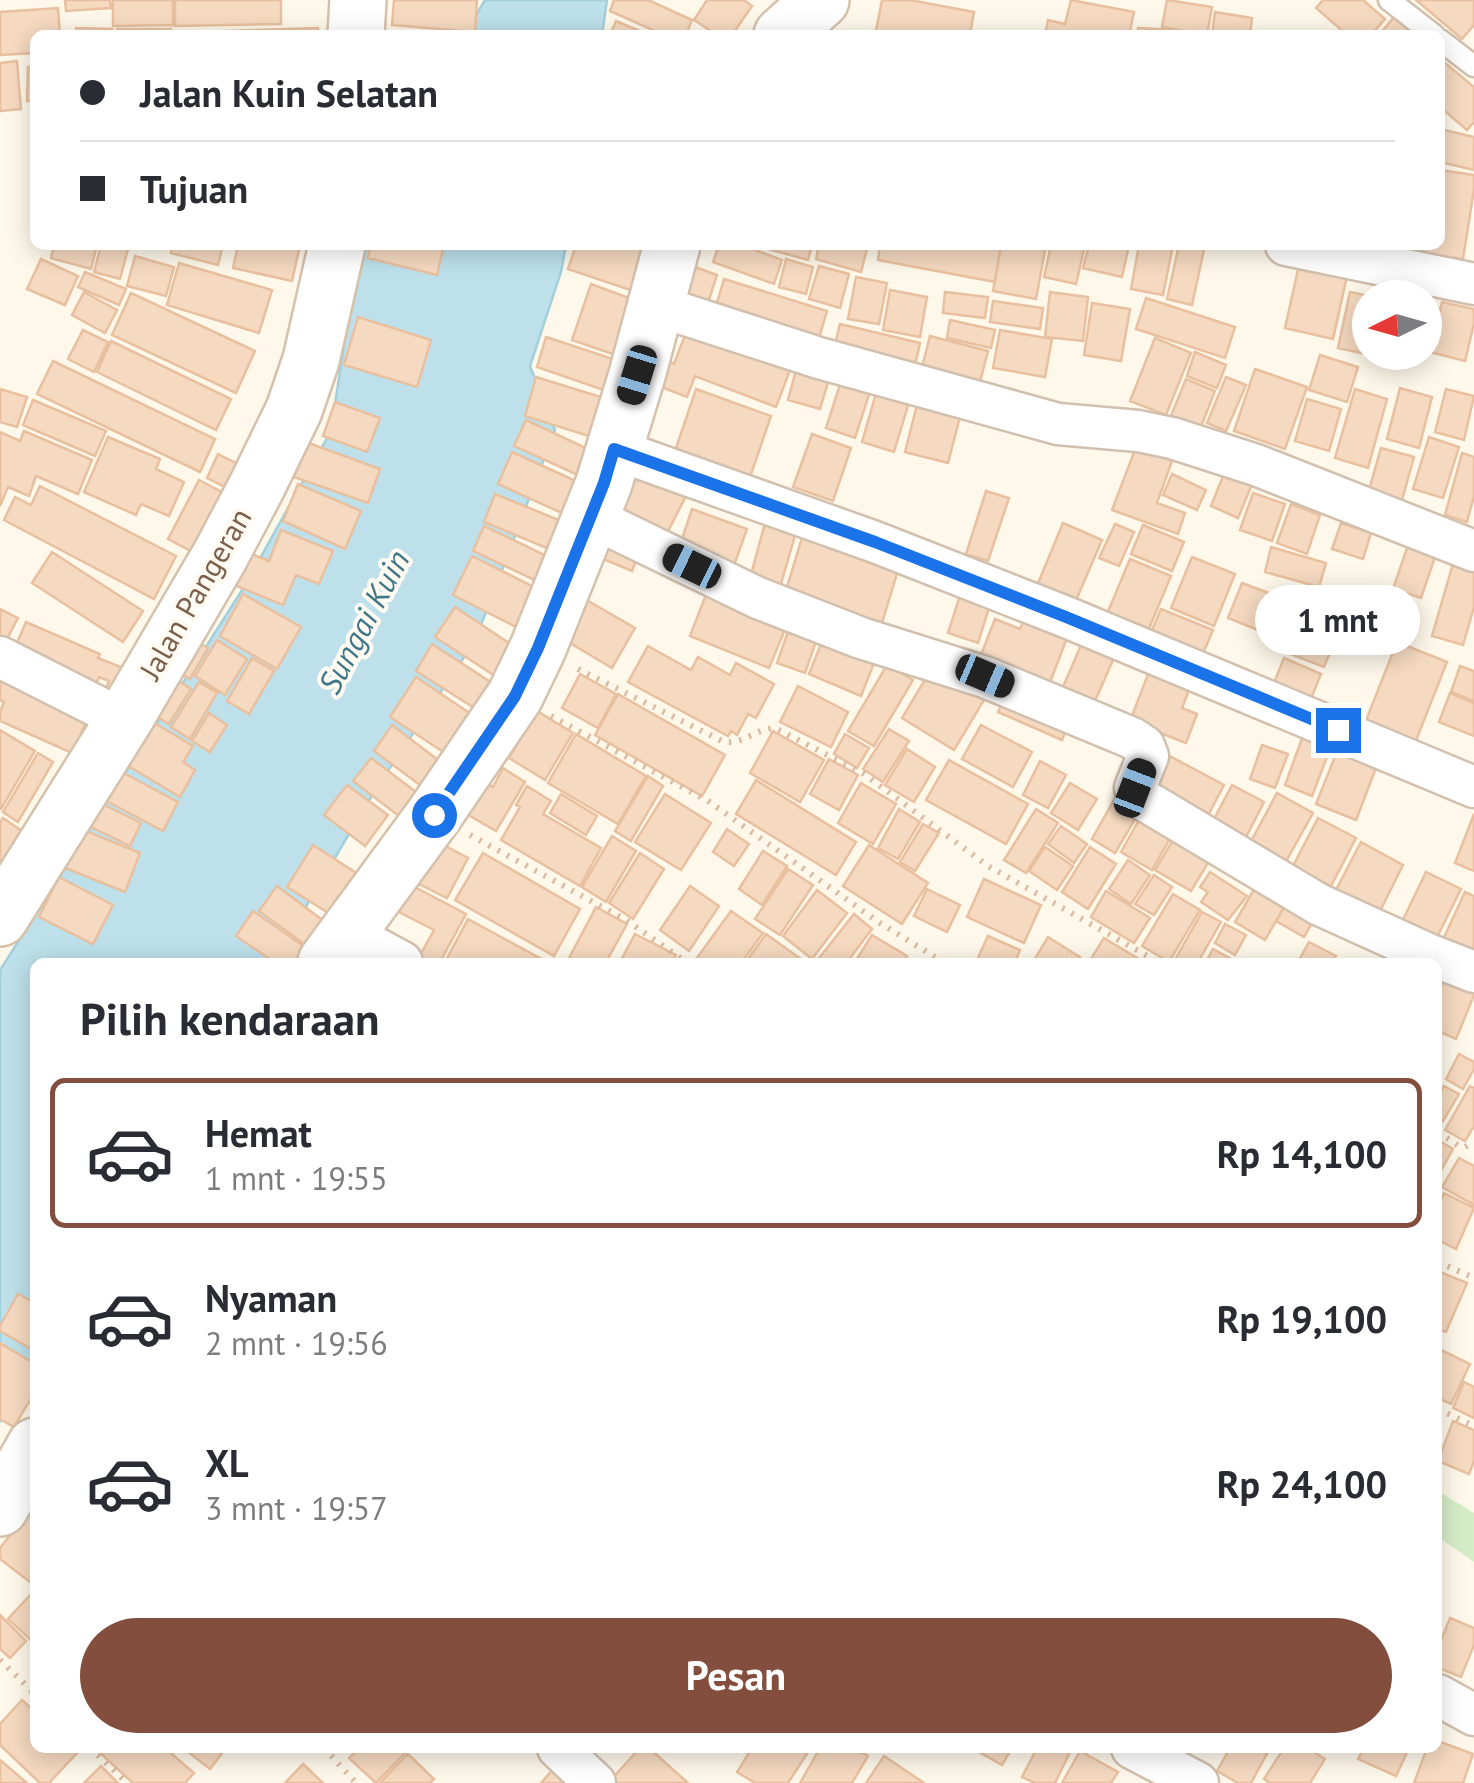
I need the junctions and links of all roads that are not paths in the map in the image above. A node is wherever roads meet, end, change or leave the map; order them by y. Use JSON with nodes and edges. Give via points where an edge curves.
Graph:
{"nodes":[{"id":1,"x":358,"y":0,"type":"edge"},
{"id":2,"x":821,"y":0,"type":"edge"},
{"id":3,"x":1388,"y":0,"type":"edge"},
{"id":4,"x":356,"y":30,"type":"edge"},
{"id":5,"x":788,"y":30,"type":"edge"},
{"id":6,"x":1427,"y":30,"type":"edge"},
{"id":7,"x":1445,"y":44,"type":"edge"},
{"id":8,"x":1474,"y":66,"type":"edge"},
{"id":9,"x":336,"y":250,"type":"edge"},
{"id":10,"x":671,"y":250,"type":"edge"},
{"id":11,"x":1310,"y":250,"type":"edge"},
{"id":12,"x":1474,"y":284,"type":"edge"},
{"id":13,"x":655,"y":305,"type":"junction"},
{"id":14,"x":614,"y":449,"type":"junction"},
{"id":15,"x":591,"y":517,"type":"junction"},
{"id":16,"x":1474,"y":551,"type":"edge"},
{"id":17,"x":0,"y":657,"type":"edge"},
{"id":18,"x":124,"y":720,"type":"junction"},
{"id":19,"x":1474,"y":787,"type":"edge"},
{"id":20,"x":0,"y":918,"type":"edge"},
{"id":21,"x":337,"y":947,"type":"edge"},
{"id":22,"x":385,"y":958,"type":"edge"},
{"id":23,"x":1438,"y":958,"type":"edge"},
{"id":24,"x":1442,"y":959,"type":"edge"},
{"id":25,"x":1474,"y":972,"type":"edge"},
{"id":26,"x":30,"y":1455,"type":"edge"},
{"id":27,"x":0,"y":1508,"type":"edge"},
{"id":28,"x":1442,"y":1696,"type":"edge"},
{"id":29,"x":1474,"y":1715,"type":"edge"},
{"id":30,"x":563,"y":1753,"type":"edge"},
{"id":31,"x":1141,"y":1753,"type":"edge"},
{"id":32,"x":595,"y":1783,"type":"edge"},
{"id":33,"x":1198,"y":1783,"type":"edge"}],
"edges":[{"from":1,"to":4,"type":"street"},
{"from":2,"to":5,"type":"street"},
{"from":3,"to":6,"type":"lane"},
{"from":7,"to":8,"type":"lane"},
{"from":9,"to":18,"type":"street","name":"Jalan Pangeran","via":[[294,410],[220,556]]},
{"from":10,"to":13,"type":"street"},
{"from":11,"to":12,"type":"street"},
{"from":13,"to":14,"type":"street"},
{"from":13,"to":16,"type":"street","via":[[1058,424],[1172,438]]},
{"from":14,"to":15,"type":"street"},
{"from":14,"to":19,"type":"street","via":[[1066,617]]},
{"from":15,"to":21,"type":"street","via":[[526,672],[434,815]]},
{"from":15,"to":23,"type":"street","via":[[758,598],[985,676],[1132,738],[1148,756],[1135,788],[1139,797],[1318,904]]},
{"from":17,"to":18,"type":"street"},
{"from":18,"to":20,"type":"street","name":"Jalan Pangeran"},
{"from":21,"to":22,"type":"street"},
{"from":24,"to":25,"type":"street"},
{"from":26,"to":27,"type":"street"},
{"from":28,"to":29,"type":"street"},
{"from":30,"to":32,"type":"street"},
{"from":31,"to":33,"type":"street"}]}
